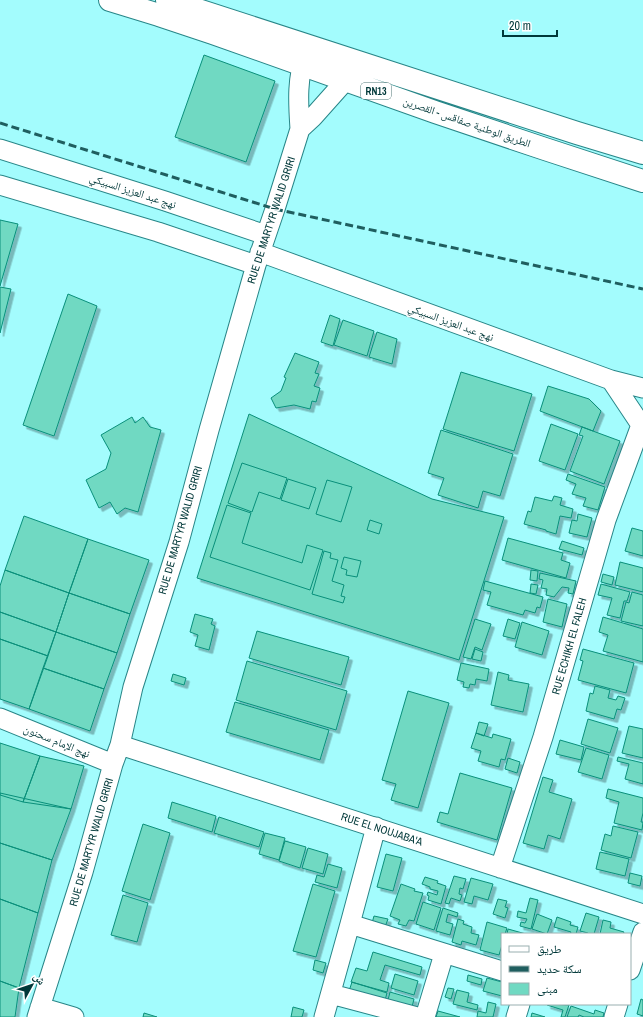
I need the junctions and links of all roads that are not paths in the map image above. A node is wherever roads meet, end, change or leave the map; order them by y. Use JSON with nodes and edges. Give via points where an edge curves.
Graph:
{"nodes":[{"id":1,"x":110,"y":0,"type":"edge"},
{"id":2,"x":166,"y":0,"type":"edge"},
{"id":3,"x":305,"y":56,"type":"junction"},
{"id":4,"x":349,"y":70,"type":"junction"},
{"id":5,"x":300,"y":129,"type":"junction"},
{"id":6,"x":0,"y":149,"type":"edge"},
{"id":7,"x":643,"y":153,"type":"edge"},
{"id":8,"x":643,"y":181,"type":"edge"},
{"id":9,"x":0,"y":185,"type":"edge"},
{"id":10,"x":260,"y":251,"type":"junction"},
{"id":11,"x":611,"y":380,"type":"junction"},
{"id":12,"x":643,"y":388,"type":"edge"},
{"id":13,"x":642,"y":427,"type":"edge"},
{"id":14,"x":0,"y":718,"type":"edge"},
{"id":15,"x":120,"y":744,"type":"junction"},
{"id":16,"x":113,"y":764,"type":"junction"},
{"id":17,"x":376,"y":827,"type":"junction"},
{"id":18,"x":500,"y":868,"type":"junction"},
{"id":19,"x":643,"y":914,"type":"edge"},
{"id":20,"x":350,"y":924,"type":"junction"},
{"id":21,"x":643,"y":932,"type":"edge"},
{"id":22,"x":444,"y":954,"type":"junction"},
{"id":23,"x":635,"y":965,"type":"edge"},
{"id":24,"x":501,"y":971,"type":"edge"},
{"id":25,"x":331,"y":994,"type":"junction"},
{"id":26,"x":520,"y":1005,"type":"edge"},
{"id":27,"x":39,"y":1012,"type":"edge"},
{"id":28,"x":74,"y":1017,"type":"edge"},
{"id":29,"x":324,"y":1017,"type":"edge"},
{"id":30,"x":417,"y":1017,"type":"edge"},
{"id":31,"x":425,"y":1017,"type":"edge"},
{"id":32,"x":516,"y":1017,"type":"edge"}],
"edges":[{"from":1,"to":3,"type":"main road","name":"الطريق الوطنية صفاقس - القصرين","number":"RN13","via":[[206,31]]},
{"from":2,"to":3,"type":"main road","name":"الطريق الوطنية صفاقس - القصرين","number":"RN13"},
{"from":3,"to":4,"type":"main road","name":"الطريق الوطنية صفاقس - القصرين","number":"RN13"},
{"from":3,"to":5,"type":"street","via":[[299,80]]},
{"from":4,"to":5,"type":"street","name":"RUE DE MARTYR WALID GRIRI","via":[[313,117]]},
{"from":4,"to":7,"type":"main road","name":"الطريق الوطنية صفاقس - القصرين","number":"RN13"},
{"from":4,"to":8,"type":"main road","name":"الطريق الوطنية صفاقس - القصرين","number":"RN13","via":[[495,132]]},
{"from":5,"to":10,"type":"street","name":"RUE DE MARTYR WALID GRIRI"},
{"from":6,"to":10,"type":"street","name":"نهج عبد العزيز السبيكي","via":[[165,201]]},
{"from":9,"to":10,"type":"street","name":"نهج عبد العزيز السبيكي","via":[[158,232]]},
{"from":10,"to":11,"type":"street","name":"نهج عبد العزيز السبيكي"},
{"from":10,"to":15,"type":"street","name":"RUE DE MARTYR WALID GRIRI","via":[[179,542],[134,686]]},
{"from":11,"to":12,"type":"street","name":"نهج عبد العزيز السبيكي"},
{"from":11,"to":13,"type":"street"},
{"from":13,"to":18,"type":"street","name":"RUE ECHIKH EL FALEH","via":[[606,520],[543,737]]},
{"from":14,"to":16,"type":"street","name":"نهج الإمام سحنون"},
{"from":15,"to":16,"type":"street","name":"RUE DE MARTYR WALID GRIRI"},
{"from":15,"to":17,"type":"street","name":"RUE EL NOUJABA'A"},
{"from":16,"to":27,"type":"street","name":"RUE DE MARTYR WALID GRIRI","via":[[83,872]]},
{"from":17,"to":18,"type":"street","name":"RUE EL NOUJABA'A"},
{"from":17,"to":20,"type":"street"},
{"from":18,"to":19,"type":"street","name":"RUE EL NOUJABA'A"},
{"from":20,"to":22,"type":"street"},
{"from":20,"to":25,"type":"street"},
{"from":21,"to":23,"type":"street"},
{"from":22,"to":24,"type":"street"},
{"from":22,"to":31,"type":"street"},
{"from":25,"to":29,"type":"street"},
{"from":25,"to":30,"type":"street"},
{"from":26,"to":32,"type":"street"},
{"from":27,"to":28,"type":"street"}]}
